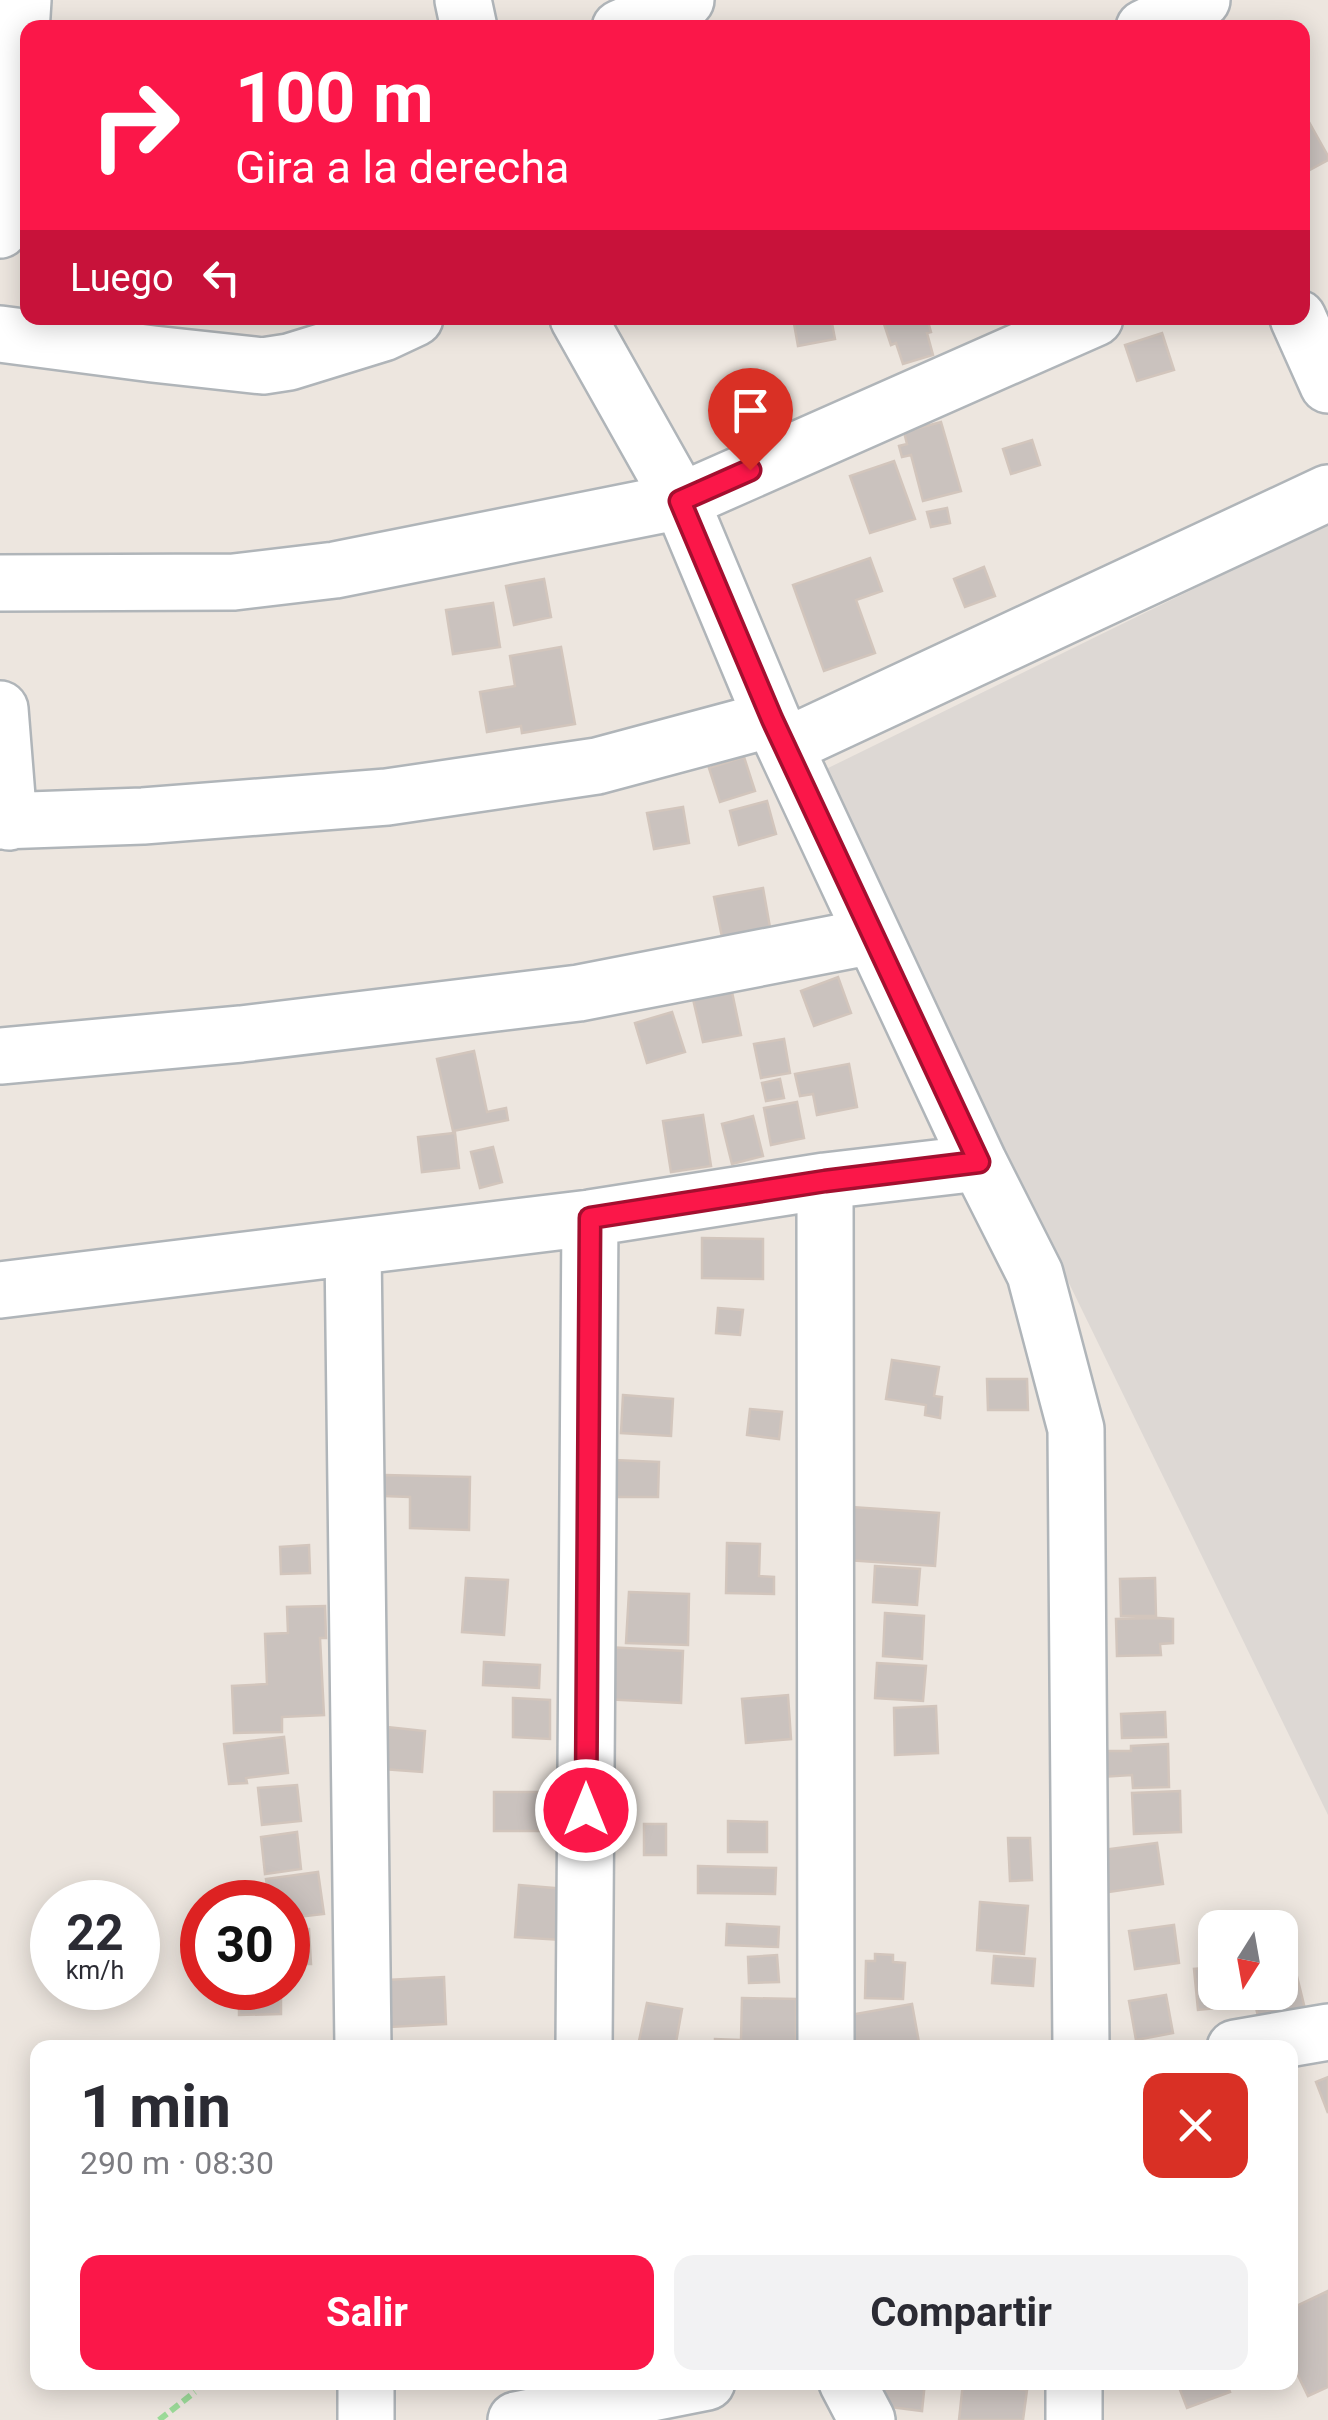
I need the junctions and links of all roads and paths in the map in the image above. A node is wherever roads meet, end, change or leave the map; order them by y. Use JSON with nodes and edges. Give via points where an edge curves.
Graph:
{"nodes":[{"id":1,"x":686,"y":0,"type":"edge"},
{"id":2,"x":639,"y":20,"type":"edge"},
{"id":3,"x":20,"y":131,"type":"edge"},
{"id":4,"x":0,"y":230,"type":"edge"},
{"id":5,"x":400,"y":325,"type":"edge"},
{"id":6,"x":582,"y":325,"type":"edge"},
{"id":7,"x":1078,"y":325,"type":"edge"},
{"id":8,"x":1301,"y":325,"type":"edge"},
{"id":9,"x":0,"y":334,"type":"edge"},
{"id":10,"x":1328,"y":385,"type":"edge"},
{"id":11,"x":1328,"y":493,"type":"edge"},
{"id":12,"x":680,"y":501,"type":"junction"},
{"id":13,"x":0,"y":583,"type":"edge"},
{"id":14,"x":0,"y":709,"type":"edge"},
{"id":15,"x":779,"y":732,"type":"junction"},
{"id":16,"x":4,"y":821,"type":"edge"},
{"id":17,"x":873,"y":936,"type":"junction"},
{"id":18,"x":0,"y":1056,"type":"edge"},
{"id":19,"x":979,"y":1162,"type":"junction"},
{"id":20,"x":825,"y":1181,"type":"junction"},
{"id":21,"x":590,"y":1218,"type":"junction"},
{"id":22,"x":353,"y":1248,"type":"junction"},
{"id":23,"x":0,"y":1290,"type":"edge"},
{"id":24,"x":1328,"y":2032,"type":"edge"},
{"id":25,"x":363,"y":2040,"type":"edge"},
{"id":26,"x":584,"y":2040,"type":"edge"},
{"id":27,"x":826,"y":2040,"type":"edge"},
{"id":28,"x":1081,"y":2040,"type":"edge"},
{"id":29,"x":1282,"y":2040,"type":"edge"},
{"id":30,"x":366,"y":2390,"type":"edge"},
{"id":31,"x":667,"y":2390,"type":"edge"},
{"id":32,"x":851,"y":2390,"type":"edge"},
{"id":33,"x":1074,"y":2390,"type":"edge"},
{"id":34,"x":195,"y":2392,"type":"dead end"},
{"id":35,"x":159,"y":2420,"type":"edge"},
{"id":36,"x":366,"y":2420,"type":"edge"},
{"id":37,"x":516,"y":2420,"type":"edge"},
{"id":38,"x":866,"y":2420,"type":"edge"},
{"id":39,"x":1074,"y":2420,"type":"edge"}],
"edges":[{"from":1,"to":2,"type":"street"},
{"from":3,"to":4,"type":"street"},
{"from":5,"to":9,"type":"street","via":[[262,366]]},
{"from":6,"to":12,"type":"street"},
{"from":7,"to":12,"type":"street"},
{"from":8,"to":10,"type":"street"},
{"from":11,"to":15,"type":"street"},
{"from":12,"to":13,"type":"street","via":[[335,570],[234,582]]},
{"from":12,"to":15,"type":"street"},
{"from":14,"to":16,"type":"street"},
{"from":15,"to":16,"type":"street","via":[[387,796]]},
{"from":15,"to":17,"type":"street"},
{"from":17,"to":18,"type":"street","via":[[579,993]]},
{"from":17,"to":19,"type":"street"},
{"from":19,"to":20,"type":"street"},
{"from":19,"to":28,"type":"street","via":[[1035,1274],[1076,1430]]},
{"from":20,"to":21,"type":"street"},
{"from":20,"to":27,"type":"street"},
{"from":21,"to":22,"type":"street"},
{"from":21,"to":26,"type":"street"},
{"from":22,"to":23,"type":"street"},
{"from":22,"to":25,"type":"street"},
{"from":24,"to":29,"type":"street"},
{"from":30,"to":36,"type":"street"},
{"from":31,"to":37,"type":"street"},
{"from":32,"to":38,"type":"street"},
{"from":33,"to":39,"type":"street"},
{"from":34,"to":35,"type":"path"}]}
